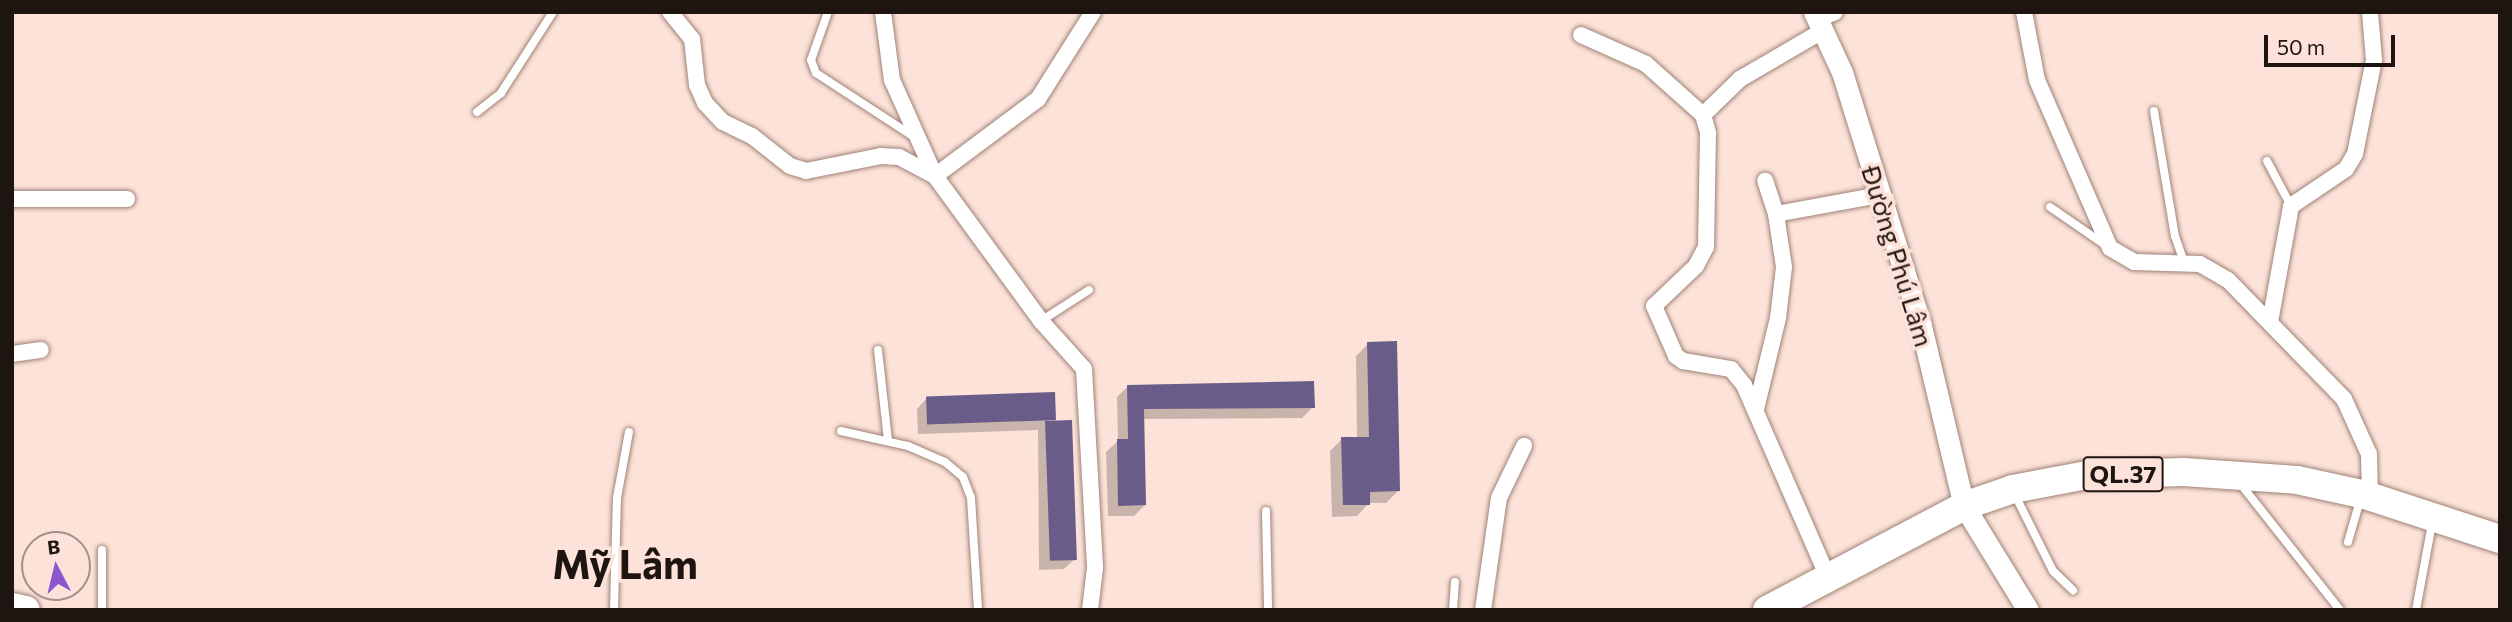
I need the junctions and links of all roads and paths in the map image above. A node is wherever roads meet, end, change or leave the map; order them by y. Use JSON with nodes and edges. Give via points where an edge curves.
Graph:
{"nodes":[{"id":1,"x":553,"y":12,"type":"edge"},
{"id":2,"x":670,"y":12,"type":"edge"},
{"id":3,"x":828,"y":12,"type":"edge"},
{"id":4,"x":883,"y":12,"type":"edge"},
{"id":5,"x":1093,"y":12,"type":"edge"},
{"id":6,"x":2025,"y":12,"type":"edge"},
{"id":7,"x":2370,"y":12,"type":"edge"},
{"id":8,"x":1823,"y":18,"type":"edge"},
{"id":9,"x":682,"y":19,"type":"edge"},
{"id":10,"x":1581,"y":35,"type":"dead end"},
{"id":11,"x":2154,"y":111,"type":"dead end"},
{"id":12,"x":477,"y":113,"type":"dead end"},
{"id":13,"x":1703,"y":115,"type":"junction"},
{"id":14,"x":919,"y":140,"type":"junction"},
{"id":15,"x":2267,"y":161,"type":"dead end"},
{"id":16,"x":935,"y":176,"type":"junction"},
{"id":17,"x":1765,"y":181,"type":"dead end"},
{"id":18,"x":1880,"y":195,"type":"junction"},
{"id":19,"x":127,"y":199,"type":"dead end"},
{"id":20,"x":12,"y":200,"type":"edge"},
{"id":21,"x":2291,"y":206,"type":"junction"},
{"id":22,"x":2050,"y":207,"type":"dead end"},
{"id":23,"x":1776,"y":214,"type":"junction"},
{"id":24,"x":2110,"y":248,"type":"junction"},
{"id":25,"x":2184,"y":262,"type":"junction"},
{"id":26,"x":1089,"y":290,"type":"dead end"},
{"id":27,"x":1041,"y":321,"type":"junction"},
{"id":28,"x":2270,"y":322,"type":"junction"},
{"id":29,"x":41,"y":350,"type":"dead end"},
{"id":30,"x":878,"y":350,"type":"dead end"},
{"id":31,"x":12,"y":354,"type":"edge"},
{"id":32,"x":1756,"y":411,"type":"junction"},
{"id":33,"x":841,"y":431,"type":"dead end"},
{"id":34,"x":629,"y":432,"type":"dead end"},
{"id":35,"x":888,"y":440,"type":"junction"},
{"id":36,"x":1524,"y":446,"type":"dead end"},
{"id":37,"x":2233,"y":475,"type":"junction"},
{"id":38,"x":2012,"y":489,"type":"junction"},
{"id":39,"x":2366,"y":496,"type":"junction"},
{"id":40,"x":1964,"y":506,"type":"junction"},
{"id":41,"x":1266,"y":511,"type":"dead end"},
{"id":42,"x":2434,"y":517,"type":"junction"},
{"id":43,"x":2500,"y":539,"type":"edge"},
{"id":44,"x":2348,"y":542,"type":"dead end"},
{"id":45,"x":102,"y":550,"type":"dead end"},
{"id":46,"x":1827,"y":575,"type":"junction"},
{"id":47,"x":1455,"y":582,"type":"dead end"},
{"id":48,"x":2073,"y":590,"type":"dead end"},
{"id":49,"x":12,"y":607,"type":"edge"},
{"id":50,"x":26,"y":610,"type":"edge"},
{"id":51,"x":102,"y":610,"type":"edge"},
{"id":52,"x":614,"y":610,"type":"edge"},
{"id":53,"x":978,"y":610,"type":"edge"},
{"id":54,"x":1090,"y":610,"type":"edge"},
{"id":55,"x":1268,"y":610,"type":"edge"},
{"id":56,"x":1453,"y":610,"type":"edge"},
{"id":57,"x":1483,"y":610,"type":"edge"},
{"id":58,"x":1767,"y":610,"type":"edge"},
{"id":59,"x":2028,"y":610,"type":"edge"},
{"id":60,"x":2340,"y":610,"type":"edge"},
{"id":61,"x":2416,"y":610,"type":"edge"}],
"edges":[{"from":1,"to":12,"type":"lane","via":[[501,93]]},
{"from":2,"to":9,"type":"street"},
{"from":3,"to":14,"type":"lane","via":[[811,60],[816,74]]},
{"from":4,"to":14,"type":"street","via":[[892,80]]},
{"from":5,"to":16,"type":"street","via":[[1038,99]]},
{"from":6,"to":24,"type":"street","via":[[2037,80]]},
{"from":7,"to":21,"type":"street","via":[[2374,60],[2355,154],[2346,169]]},
{"from":8,"to":13,"type":"street","via":[[1740,79]]},
{"from":8,"to":18,"type":"main road","name":"Đường Phú Lâm"},
{"from":9,"to":16,"type":"street","via":[[692,39],[697,85],[705,103],[723,122],[752,136],[790,166],[806,171],[881,156],[899,157]]},
{"from":10,"to":13,"type":"street","via":[[1646,64]]},
{"from":11,"to":25,"type":"lane","via":[[2175,236]]},
{"from":13,"to":32,"type":"street","via":[[1708,132],[1706,247],[1696,266],[1654,306],[1676,356],[1731,369]]},
{"from":14,"to":16,"type":"street"},
{"from":15,"to":21,"type":"lane"},
{"from":16,"to":27,"type":"street"},
{"from":17,"to":23,"type":"street"},
{"from":18,"to":23,"type":"street"},
{"from":18,"to":40,"type":"main road","name":"Đường Phú Lâm","via":[[1921,326]]},
{"from":19,"to":20,"type":"street"},
{"from":21,"to":28,"type":"street"},
{"from":22,"to":24,"type":"lane"},
{"from":23,"to":32,"type":"street","via":[[1784,267],[1779,318]]},
{"from":24,"to":25,"type":"street","via":[[2133,262]]},
{"from":25,"to":28,"type":"street","via":[[2200,264],[2228,280]]},
{"from":26,"to":27,"type":"lane"},
{"from":27,"to":54,"type":"street","via":[[1084,369],[1095,568]]},
{"from":28,"to":39,"type":"street","via":[[2344,399],[2358,422],[2370,454]]},
{"from":29,"to":31,"type":"street"},
{"from":30,"to":35,"type":"lane"},
{"from":32,"to":46,"type":"street"},
{"from":33,"to":35,"type":"lane"},
{"from":34,"to":52,"type":"lane","via":[[617,498]]},
{"from":35,"to":53,"type":"lane","via":[[945,462],[963,477],[971,498]]},
{"from":36,"to":57,"type":"street","via":[[1499,498]]},
{"from":37,"to":38,"type":"highway","number":"QL.37","via":[[2087,475]]},
{"from":37,"to":39,"type":"highway","number":"QL.37","via":[[2297,480]]},
{"from":37,"to":60,"type":"lane"},
{"from":38,"to":40,"type":"highway","number":"QL.37"},
{"from":38,"to":48,"type":"lane","via":[[2045,558]]},
{"from":39,"to":42,"type":"highway","number":"QL.37"},
{"from":39,"to":44,"type":"lane"},
{"from":40,"to":46,"type":"highway","number":"QL.37"},
{"from":40,"to":59,"type":"main road","name":"Đường Phú Lâm"},
{"from":41,"to":55,"type":"lane"},
{"from":42,"to":43,"type":"highway","number":"QL.37"},
{"from":42,"to":61,"type":"lane"},
{"from":45,"to":51,"type":"lane"},
{"from":46,"to":58,"type":"highway","number":"QL.37"},
{"from":47,"to":56,"type":"lane"},
{"from":49,"to":50,"type":"highway"}]}
